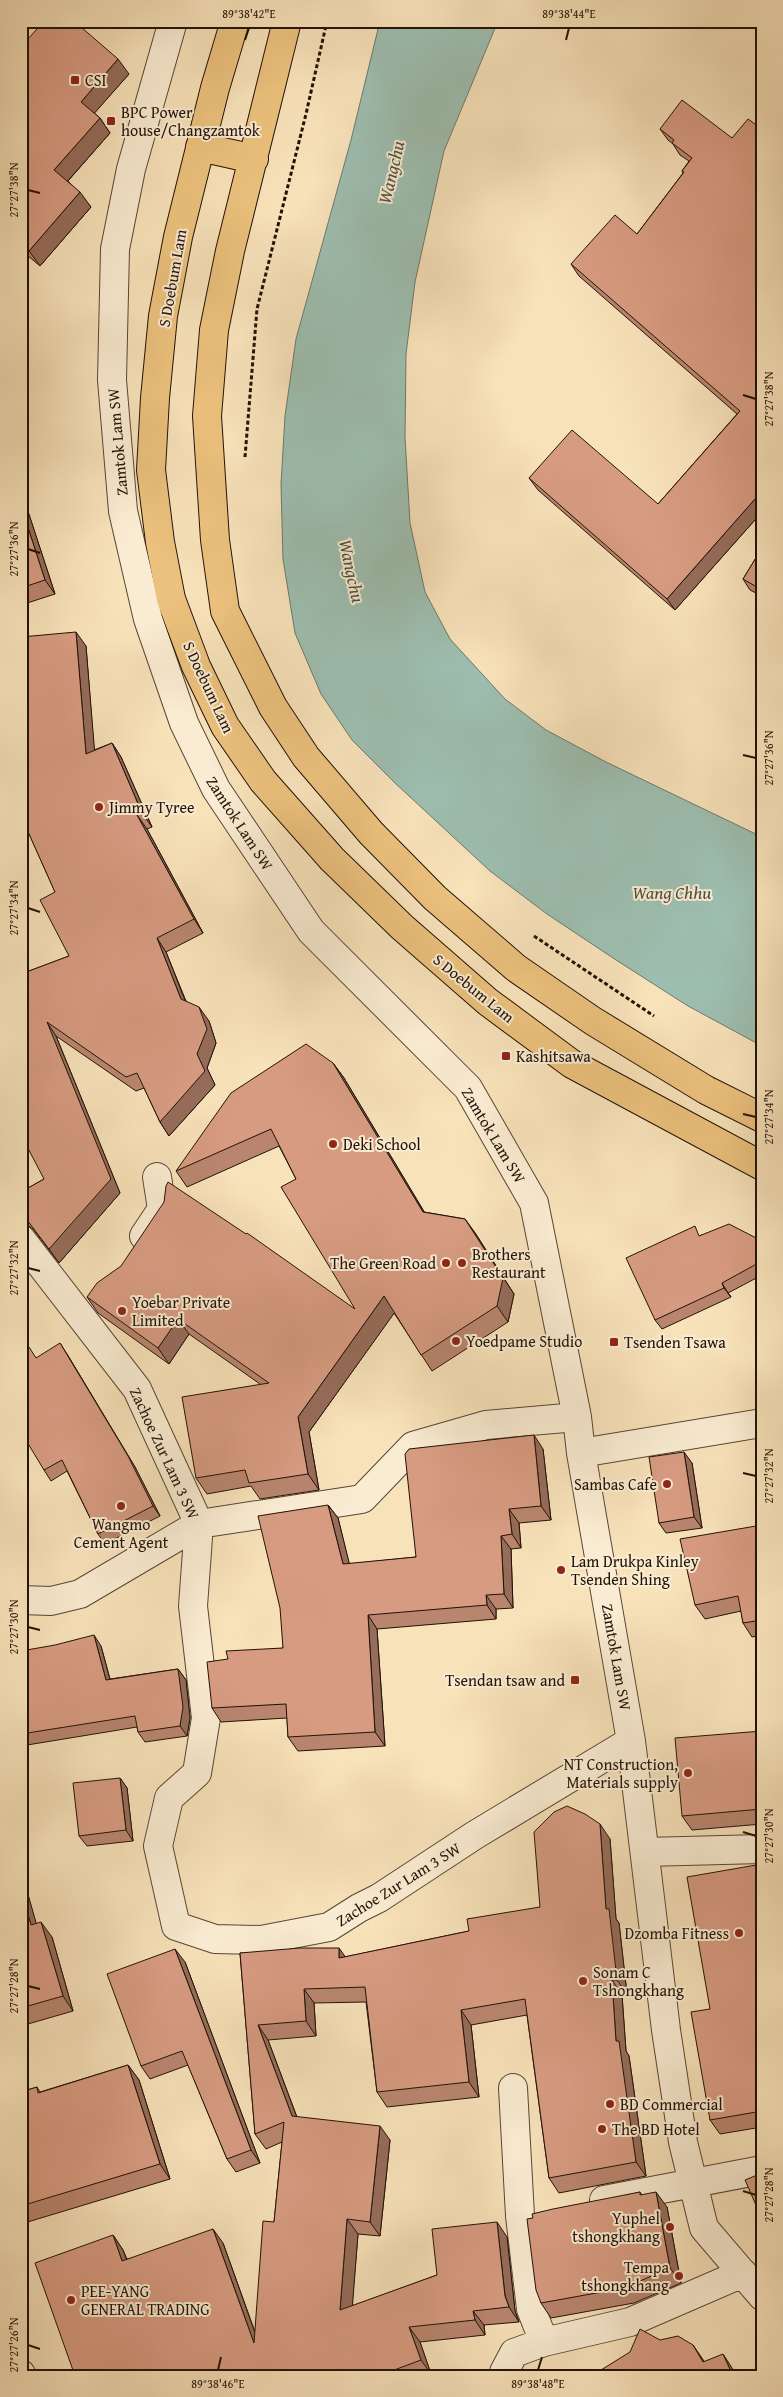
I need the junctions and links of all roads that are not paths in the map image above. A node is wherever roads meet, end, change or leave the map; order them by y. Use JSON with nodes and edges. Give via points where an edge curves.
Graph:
{"nodes":[{"id":1,"x":173,"y":21,"type":"edge"},
{"id":2,"x":235,"y":21,"type":"edge"},
{"id":3,"x":287,"y":21,"type":"edge"},
{"id":4,"x":200,"y":147,"type":"junction"},
{"id":5,"x":254,"y":159,"type":"junction"},
{"id":6,"x":762,"y":1118,"type":"edge"},
{"id":7,"x":762,"y":1166,"type":"edge"},
{"id":8,"x":157,"y":1176,"type":"dead end"},
{"id":9,"x":21,"y":1239,"type":"edge"},
{"id":10,"x":130,"y":1257,"type":"edge"},
{"id":11,"x":96,"y":1289,"type":"edge"},
{"id":12,"x":72,"y":1305,"type":"junction"},
{"id":13,"x":577,"y":1417,"type":"junction"},
{"id":14,"x":762,"y":1423,"type":"edge"},
{"id":15,"x":581,"y":1453,"type":"junction"},
{"id":16,"x":199,"y":1524,"type":"junction"},
{"id":17,"x":21,"y":1600,"type":"edge"},
{"id":18,"x":632,"y":1741,"type":"junction"},
{"id":19,"x":762,"y":1850,"type":"edge"},
{"id":20,"x":645,"y":1852,"type":"junction"},
{"id":21,"x":513,"y":2088,"type":"dead end"},
{"id":22,"x":762,"y":2170,"type":"edge"},
{"id":23,"x":693,"y":2183,"type":"junction"},
{"id":24,"x":577,"y":2205,"type":"edge"},
{"id":25,"x":548,"y":2211,"type":"edge"},
{"id":26,"x":520,"y":2216,"type":"junction"},
{"id":27,"x":743,"y":2273,"type":"junction"},
{"id":28,"x":762,"y":2296,"type":"edge"},
{"id":29,"x":544,"y":2342,"type":"junction"},
{"id":30,"x":505,"y":2376,"type":"edge"}],
"edges":[{"from":1,"to":13,"type":"street","name":"Zamtok Lam SW","via":[[131,169],[115,249],[112,380],[123,511],[148,619],[184,723],[216,789],[311,931],[468,1088],[534,1203]]},
{"from":2,"to":4,"type":"highway","name":"S Doebum Lam"},
{"from":3,"to":5,"type":"highway"},
{"from":4,"to":5,"type":"highway"},
{"from":4,"to":7,"type":"highway","name":"S Doebum Lam","via":[[163,316],[151,470],[171,600],[196,666],[225,726],[263,781],[332,859],[402,927],[488,1002],[572,1064]]},
{"from":5,"to":6,"type":"highway","via":[[214,330],[207,416],[217,558],[225,611],[273,708],[306,757],[371,833],[435,898],[516,968],[601,1026],[706,1090]]},
{"from":8,"to":10,"type":"street","via":[[162,1209]]},
{"from":9,"to":12,"type":"street","name":"Zachoe Zur Lam 3 SW"},
{"from":11,"to":12,"type":"street"},
{"from":12,"to":16,"type":"street","name":"Zachoe Zur Lam 3 SW","via":[[137,1389]]},
{"from":13,"to":15,"type":"street","name":"Zamtok Lam SW"},
{"from":13,"to":16,"type":"street","via":[[486,1425],[413,1446],[362,1498]]},
{"from":14,"to":15,"type":"street"},
{"from":15,"to":18,"type":"street","name":"Zamtok Lam SW"},
{"from":16,"to":17,"type":"street","via":[[80,1594],[51,1601]]},
{"from":16,"to":18,"type":"street","name":"Zachoe Zur Lam 3 SW","via":[[193,1606],[206,1718],[197,1773],[169,1798],[158,1846],[176,1926],[215,1939],[261,1940],[329,1927]]},
{"from":18,"to":20,"type":"street","name":"Zamtok Lam SW"},
{"from":19,"to":20,"type":"street"},
{"from":20,"to":23,"type":"street","name":"Zamtok Lam SW","via":[[666,2030],[683,2142]]},
{"from":21,"to":26,"type":"street"},
{"from":22,"to":23,"type":"street"},
{"from":23,"to":24,"type":"street"},
{"from":23,"to":27,"type":"street","name":"Zamtok Lam SW","via":[[704,2228]]},
{"from":25,"to":26,"type":"street"},
{"from":26,"to":29,"type":"street","via":[[531,2309]]},
{"from":27,"to":28,"type":"street","name":"Zamtok Lam SW"},
{"from":27,"to":29,"type":"street","via":[[630,2322]]},
{"from":29,"to":30,"type":"street","via":[[514,2353]]}]}
